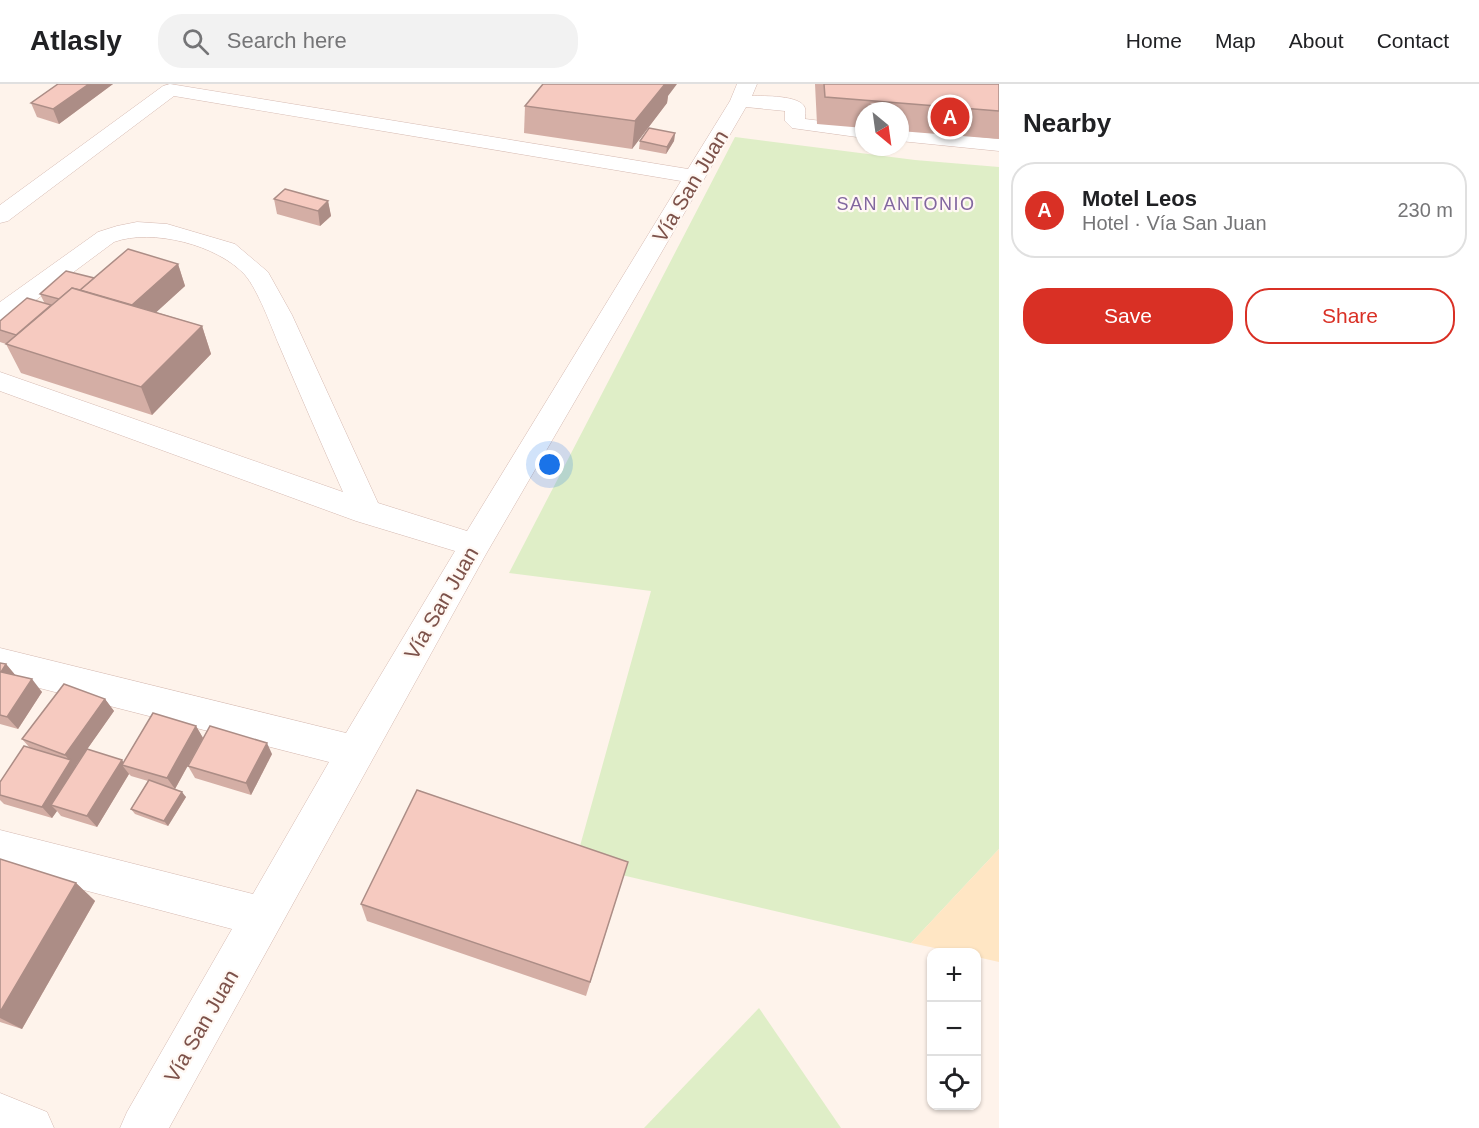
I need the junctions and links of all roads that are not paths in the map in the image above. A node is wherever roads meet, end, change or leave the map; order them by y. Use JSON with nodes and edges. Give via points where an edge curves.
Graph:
{"nodes":[{"id":1,"x":147,"y":86,"type":"dead end"},
{"id":2,"x":795,"y":87,"type":"dead end"},
{"id":3,"x":170,"y":90,"type":"junction"},
{"id":4,"x":744,"y":91,"type":"edge"},
{"id":5,"x":855,"y":131,"type":"edge"},
{"id":6,"x":909,"y":136,"type":"edge"},
{"id":7,"x":999,"y":145,"type":"edge"},
{"id":8,"x":695,"y":177,"type":"junction"},
{"id":9,"x":0,"y":216,"type":"edge"},
{"id":10,"x":0,"y":314,"type":"edge"},
{"id":11,"x":0,"y":381,"type":"edge"},
{"id":12,"x":367,"y":513,"type":"junction"},
{"id":13,"x":475,"y":545,"type":"junction"},
{"id":14,"x":0,"y":663,"type":"edge"},
{"id":15,"x":355,"y":752,"type":"junction"},
{"id":16,"x":0,"y":849,"type":"edge"},
{"id":17,"x":263,"y":917,"type":"junction"},
{"id":18,"x":0,"y":1116,"type":"edge"},
{"id":19,"x":31,"y":1128,"type":"edge"},
{"id":20,"x":143,"y":1128,"type":"edge"}],
"edges":[{"from":1,"to":3,"type":"street"},
{"from":2,"to":4,"type":"street","via":[[780,92]]},
{"from":3,"to":8,"type":"street"},
{"from":3,"to":9,"type":"street"},
{"from":4,"to":5,"type":"street","via":[[795,108],[795,121],[799,124]]},
{"from":4,"to":8,"type":"street","name":"Vía San Juan"},
{"from":6,"to":7,"type":"street"},
{"from":8,"to":13,"type":"street","name":"Vía San Juan"},
{"from":10,"to":12,"type":"street","via":[[117,233],[137,228],[167,231],[227,249],[256,272],[279,315]]},
{"from":11,"to":12,"type":"street"},
{"from":12,"to":13,"type":"street"},
{"from":13,"to":15,"type":"street","name":"Vía San Juan"},
{"from":14,"to":15,"type":"street"},
{"from":15,"to":17,"type":"street","name":"Vía San Juan"},
{"from":16,"to":17,"type":"street"},
{"from":17,"to":20,"type":"street","name":"Vía San Juan"},
{"from":18,"to":19,"type":"street"}]}
